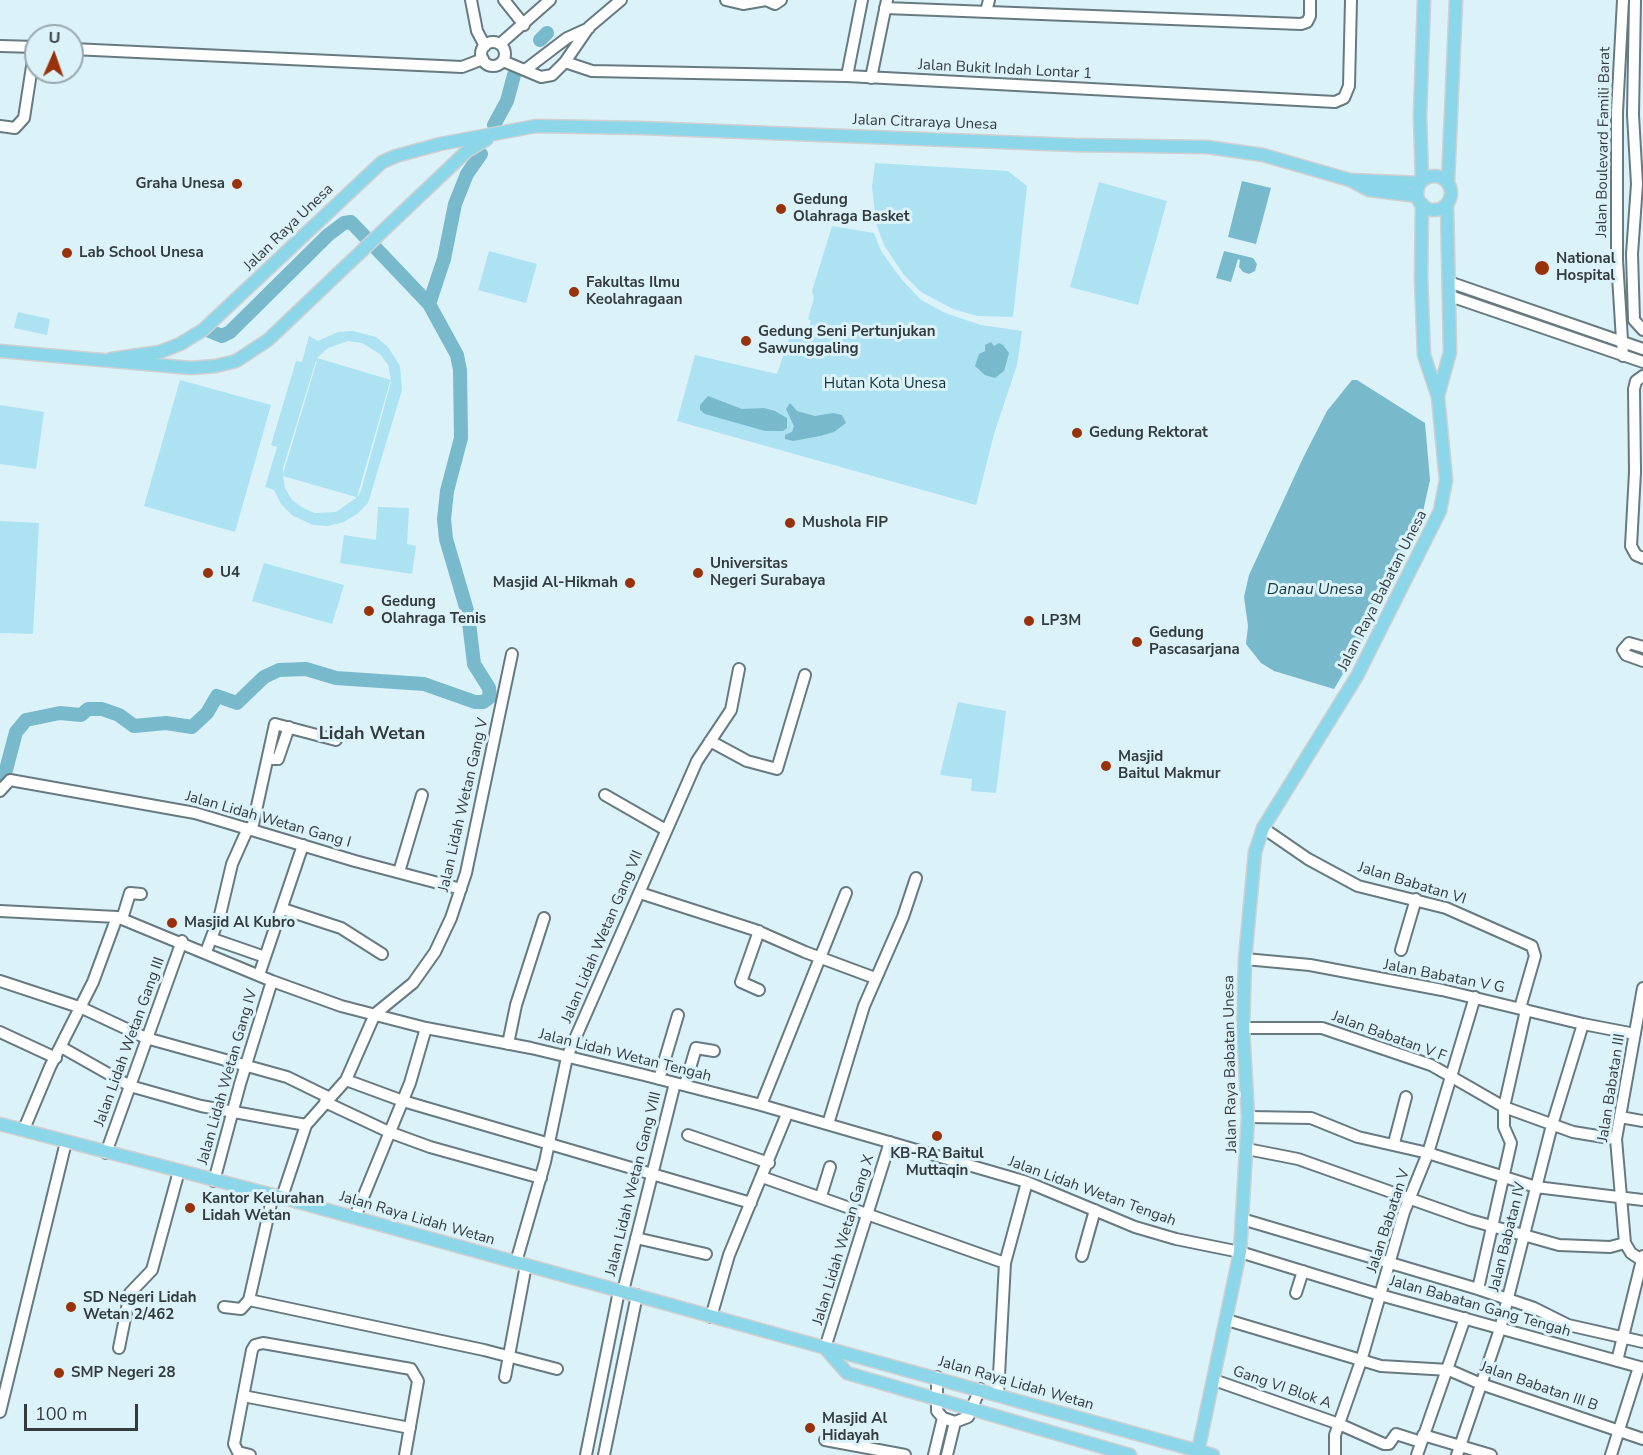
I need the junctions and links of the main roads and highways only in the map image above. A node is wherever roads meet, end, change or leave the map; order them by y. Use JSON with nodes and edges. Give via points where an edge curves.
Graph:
{"nodes":[{"id":1,"x":1424,"y":0,"type":"edge"},
{"id":2,"x":1456,"y":0,"type":"edge"},
{"id":3,"x":496,"y":134,"type":"junction"},
{"id":4,"x":440,"y":144,"type":"junction"},
{"id":5,"x":453,"y":165,"type":"junction"},
{"id":6,"x":1350,"y":180,"type":"junction"},
{"id":7,"x":1421,"y":182,"type":"junction"},
{"id":8,"x":1448,"y":183,"type":"junction"},
{"id":9,"x":1420,"y":204,"type":"junction"},
{"id":10,"x":1447,"y":208,"type":"junction"},
{"id":11,"x":180,"y":344,"type":"junction"},
{"id":12,"x":0,"y":351,"type":"edge"},
{"id":13,"x":1450,"y":352,"type":"junction"},
{"id":14,"x":1424,"y":355,"type":"junction"},
{"id":15,"x":111,"y":359,"type":"junction"},
{"id":16,"x":191,"y":368,"type":"junction"},
{"id":17,"x":1438,"y":397,"type":"junction"},
{"id":18,"x":0,"y":1124,"type":"edge"},
{"id":19,"x":825,"y":1348,"type":"junction"},
{"id":20,"x":1205,"y":1453,"type":"edge"},
{"id":21,"x":1130,"y":1455,"type":"edge"}],
"edges":[{"from":1,"to":7,"type":"main road"},
{"from":2,"to":8,"type":"main road"},
{"from":3,"to":4,"type":"main road","name":"Jalan Raya Unesa"},
{"from":3,"to":5,"type":"main road","name":"Jalan Raya Unesa","via":[[467,151]]},
{"from":3,"to":6,"type":"main road","name":"Jalan Citraraya Unesa","via":[[552,125],[1207,147],[1246,151]]},
{"from":4,"to":5,"type":"main road","via":[[452,151]]},
{"from":4,"to":11,"type":"main road","name":"Jalan Raya Unesa","via":[[396,156],[370,171],[203,330]]},
{"from":5,"to":16,"type":"main road","name":"Jalan Raya Unesa","via":[[254,351],[224,365]]},
{"from":6,"to":7,"type":"main road","name":"Jalan Citraraya Unesa"},
{"from":6,"to":9,"type":"main road","name":"Jalan Citraraya Unesa","via":[[1369,190]]},
{"from":7,"to":8,"type":"main road","via":[[1435,176]]},
{"from":7,"to":9,"type":"main road"},
{"from":8,"to":10,"type":"main road","via":[[1451,195]]},
{"from":9,"to":10,"type":"main road","via":[[1431,210]]},
{"from":9,"to":14,"type":"main road"},
{"from":10,"to":13,"type":"main road"},
{"from":11,"to":15,"type":"main road","name":"Jalan Raya Unesa","via":[[160,352]]},
{"from":11,"to":16,"type":"main road","via":[[182,358]]},
{"from":12,"to":15,"type":"main road","name":"Jalan Raya Unesa"},
{"from":13,"to":14,"type":"main road","via":[[1439,362]]},
{"from":13,"to":17,"type":"main road"},
{"from":14,"to":17,"type":"main road"},
{"from":15,"to":16,"type":"main road","name":"Jalan Raya Unesa"},
{"from":17,"to":20,"type":"main road","name":"Jalan Raya Babatan Unesa","via":[[1446,480],[1440,511],[1357,676],[1263,828],[1255,852],[1245,959],[1243,1028],[1248,1117],[1240,1252],[1214,1380]]},
{"from":18,"to":19,"type":"main road","name":"Jalan Raya Lidah Wetan","via":[[355,1217]]},
{"from":19,"to":20,"type":"main road","name":"Jalan Raya Lidah Wetan"},
{"from":19,"to":21,"type":"main road","via":[[847,1373]]}]}
